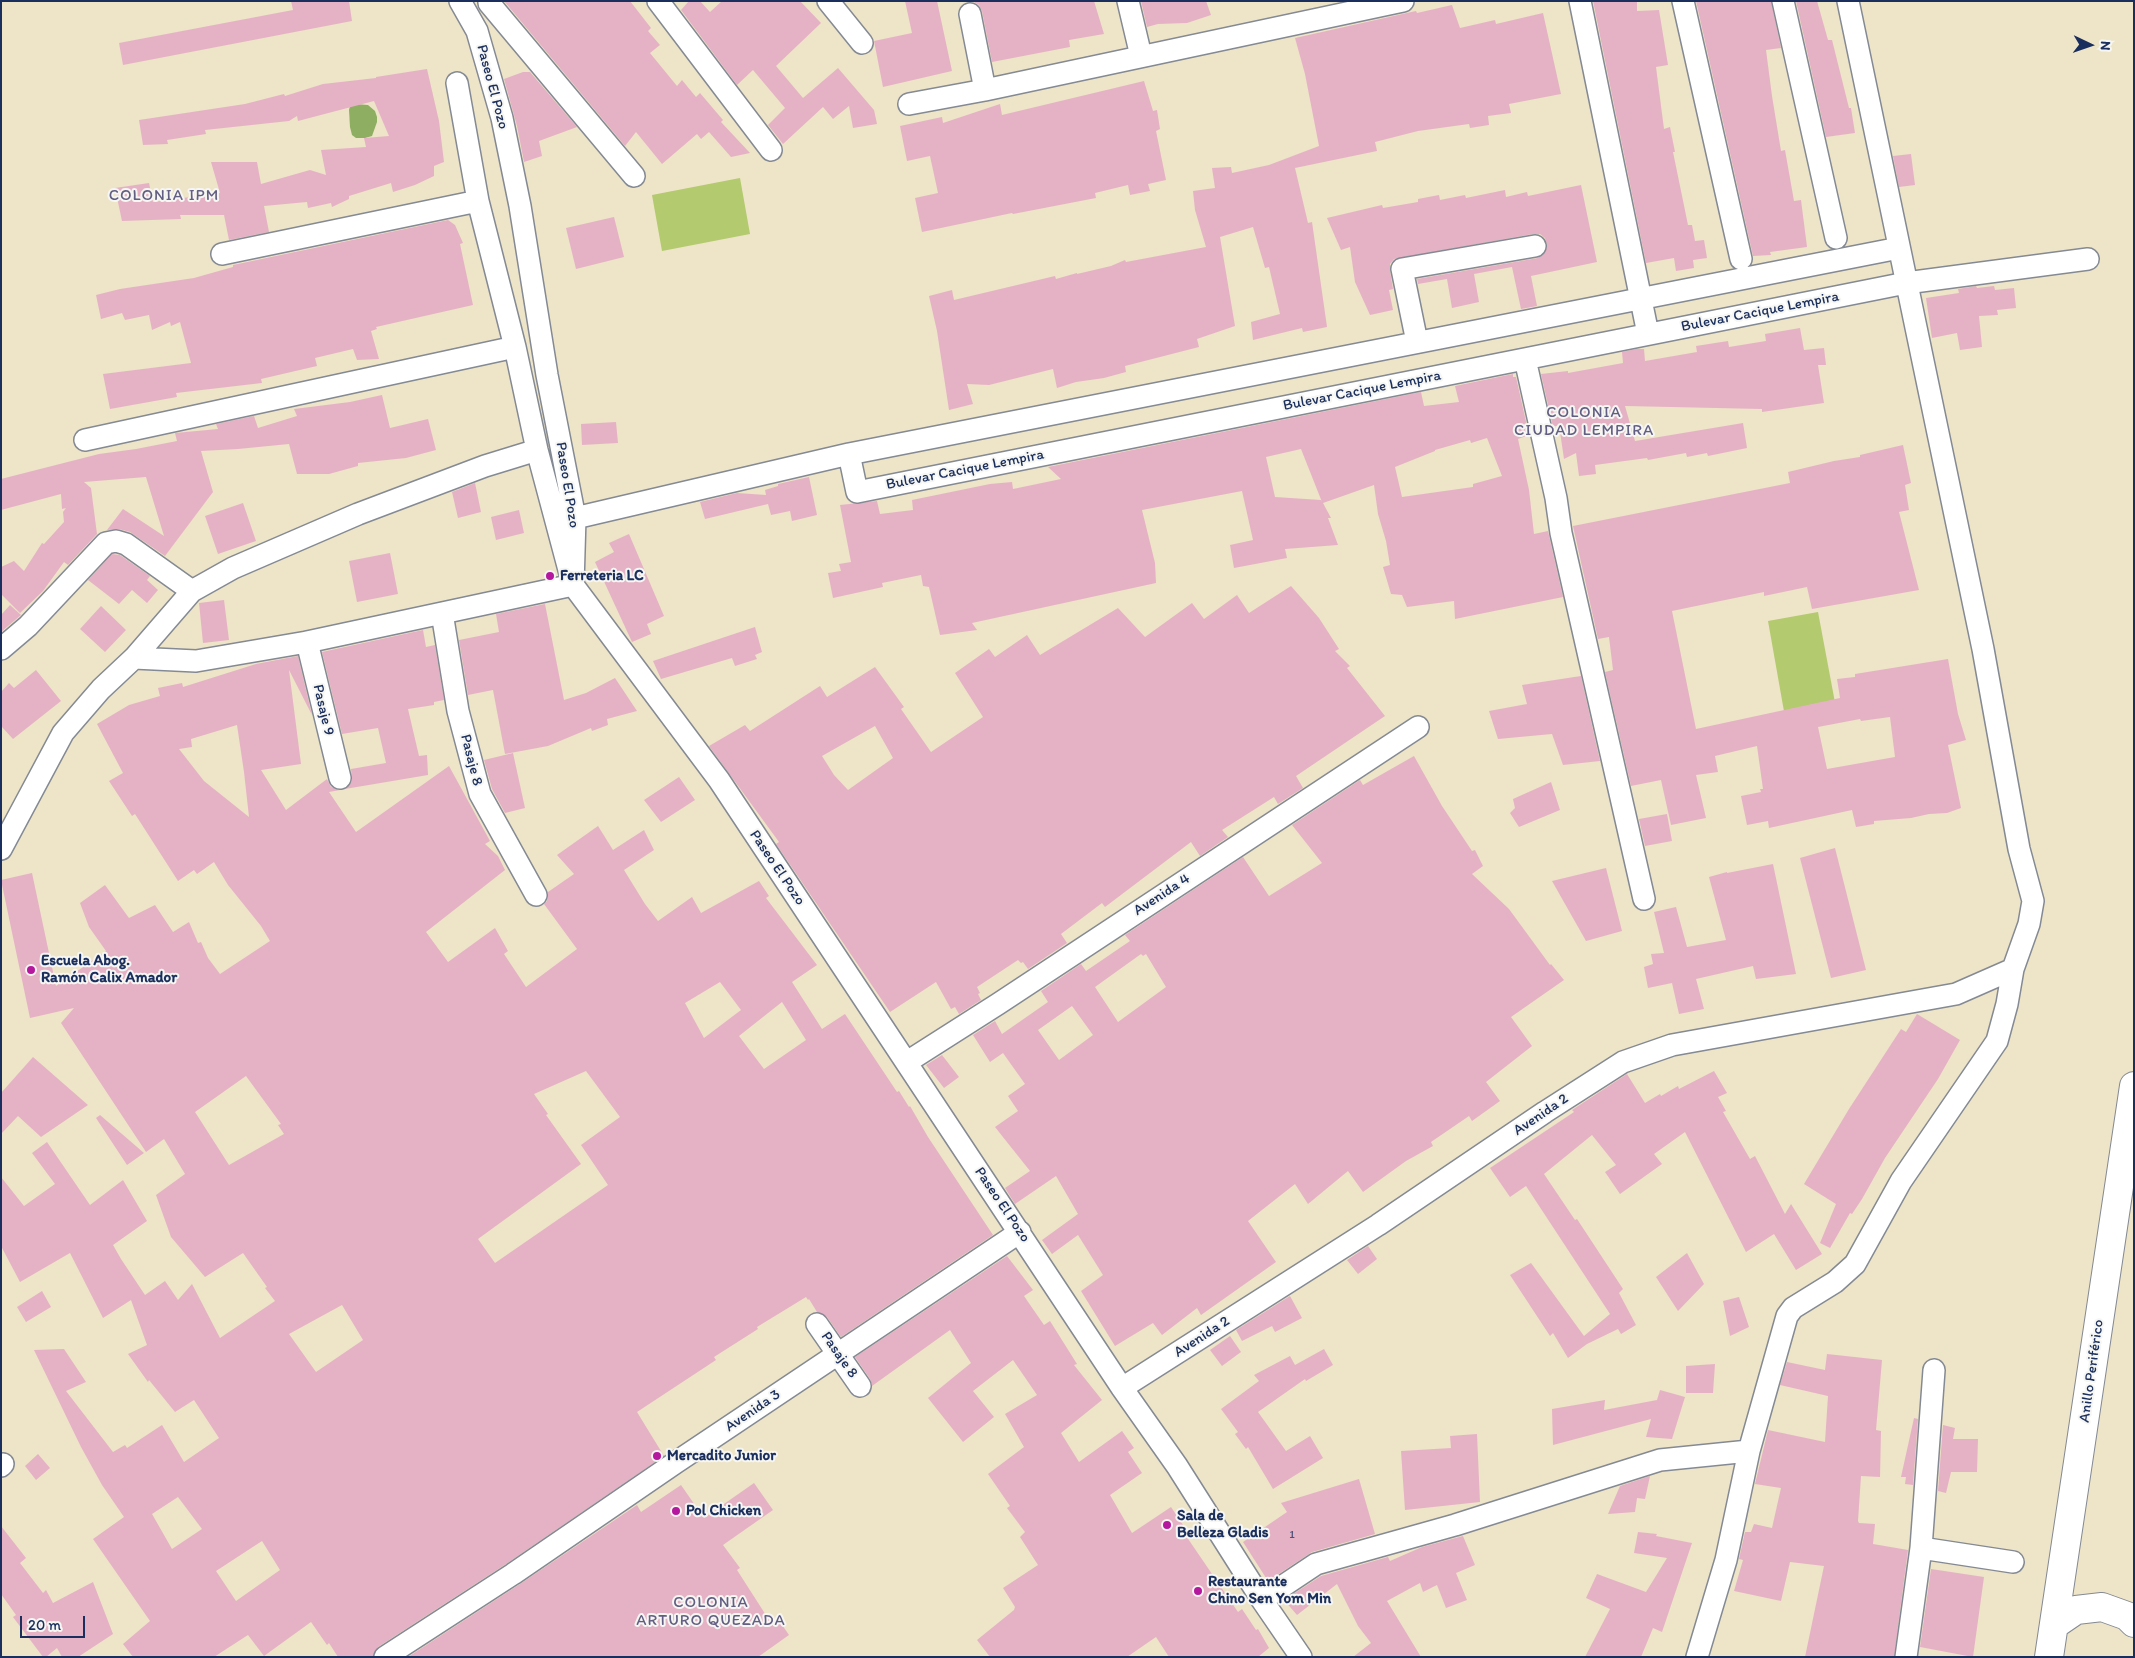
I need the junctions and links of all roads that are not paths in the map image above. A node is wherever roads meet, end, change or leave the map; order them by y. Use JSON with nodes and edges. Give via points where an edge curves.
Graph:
{"nodes":[{"id":1,"x":658,"y":1,"type":"edge"},
{"id":2,"x":828,"y":1,"type":"edge"},
{"id":3,"x":1128,"y":1,"type":"edge"},
{"id":4,"x":1403,"y":1,"type":"edge"},
{"id":5,"x":1580,"y":1,"type":"edge"},
{"id":6,"x":1683,"y":1,"type":"edge"},
{"id":7,"x":1783,"y":1,"type":"edge"},
{"id":8,"x":1848,"y":1,"type":"edge"},
{"id":9,"x":489,"y":2,"type":"edge"},
{"id":10,"x":465,"y":10,"type":"edge"},
{"id":11,"x":970,"y":14,"type":"dead end"},
{"id":12,"x":862,"y":42,"type":"dead end"},
{"id":13,"x":1141,"y":56,"type":"junction"},
{"id":14,"x":457,"y":83,"type":"dead end"},
{"id":15,"x":985,"y":90,"type":"junction"},
{"id":16,"x":909,"y":104,"type":"dead end"},
{"id":17,"x":771,"y":150,"type":"dead end"},
{"id":18,"x":634,"y":176,"type":"dead end"},
{"id":19,"x":478,"y":201,"type":"junction"},
{"id":20,"x":1836,"y":238,"type":"dead end"},
{"id":21,"x":1535,"y":246,"type":"dead end"},
{"id":22,"x":1899,"y":248,"type":"junction"},
{"id":23,"x":222,"y":254,"type":"dead end"},
{"id":24,"x":1741,"y":259,"type":"dead end"},
{"id":25,"x":2088,"y":259,"type":"dead end"},
{"id":26,"x":1906,"y":282,"type":"junction"},
{"id":27,"x":1641,"y":299,"type":"junction"},
{"id":28,"x":1648,"y":334,"type":"junction"},
{"id":29,"x":1417,"y":342,"type":"junction"},
{"id":30,"x":515,"y":348,"type":"junction"},
{"id":31,"x":1525,"y":359,"type":"junction"},
{"id":32,"x":85,"y":440,"type":"dead end"},
{"id":33,"x":537,"y":450,"type":"junction"},
{"id":34,"x":848,"y":454,"type":"junction"},
{"id":35,"x":575,"y":518,"type":"junction"},
{"id":36,"x":573,"y":585,"type":"junction"},
{"id":37,"x":192,"y":591,"type":"junction"},
{"id":38,"x":442,"y":613,"type":"junction"},
{"id":39,"x":307,"y":642,"type":"junction"},
{"id":40,"x":1,"y":649,"type":"edge"},
{"id":41,"x":134,"y":658,"type":"junction"},
{"id":42,"x":1418,"y":727,"type":"dead end"},
{"id":43,"x":340,"y":778,"type":"dead end"},
{"id":44,"x":1,"y":849,"type":"edge"},
{"id":45,"x":536,"y":895,"type":"dead end"},
{"id":46,"x":1644,"y":899,"type":"dead end"},
{"id":47,"x":2014,"y":970,"type":"junction"},
{"id":48,"x":907,"y":1062,"type":"junction"},
{"id":49,"x":2134,"y":1086,"type":"edge"},
{"id":50,"x":1020,"y":1232,"type":"junction"},
{"id":51,"x":817,"y":1324,"type":"dead end"},
{"id":52,"x":838,"y":1354,"type":"junction"},
{"id":53,"x":1934,"y":1370,"type":"dead end"},
{"id":54,"x":860,"y":1386,"type":"dead end"},
{"id":55,"x":1122,"y":1388,"type":"junction"},
{"id":56,"x":1749,"y":1451,"type":"junction"},
{"id":57,"x":1921,"y":1548,"type":"junction"},
{"id":58,"x":2013,"y":1562,"type":"dead end"},
{"id":59,"x":1262,"y":1600,"type":"junction"},
{"id":60,"x":2134,"y":1623,"type":"edge"},
{"id":61,"x":2054,"y":1625,"type":"junction"},
{"id":62,"x":385,"y":1657,"type":"edge"},
{"id":63,"x":1301,"y":1657,"type":"edge"},
{"id":64,"x":1697,"y":1657,"type":"edge"},
{"id":65,"x":1906,"y":1657,"type":"edge"},
{"id":66,"x":2049,"y":1657,"type":"edge"}],
"edges":[{"from":1,"to":17,"type":"street"},
{"from":2,"to":12,"type":"street"},
{"from":3,"to":13,"type":"street"},
{"from":4,"to":13,"type":"street"},
{"from":5,"to":27,"type":"street"},
{"from":6,"to":24,"type":"street"},
{"from":7,"to":20,"type":"street"},
{"from":8,"to":22,"type":"street"},
{"from":9,"to":10,"type":"street"},
{"from":9,"to":18,"type":"street"},
{"from":10,"to":35,"type":"street","name":"Paseo El Pozo","via":[[477,31],[502,118]]},
{"from":11,"to":15,"type":"street"},
{"from":13,"to":15,"type":"street"},
{"from":14,"to":19,"type":"street"},
{"from":15,"to":16,"type":"street"},
{"from":19,"to":23,"type":"street"},
{"from":19,"to":30,"type":"street"},
{"from":21,"to":29,"type":"street","via":[[1402,268]]},
{"from":22,"to":26,"type":"street"},
{"from":22,"to":27,"type":"street"},
{"from":25,"to":26,"type":"street","name":"Bulevar Cacique Lempira"},
{"from":26,"to":28,"type":"street","name":"Bulevar Cacique Lempira"},
{"from":26,"to":47,"type":"street","via":[[1983,649],[2019,849],[2033,901]]},
{"from":27,"to":28,"type":"street"},
{"from":27,"to":29,"type":"street"},
{"from":28,"to":31,"type":"street","name":"Bulevar Cacique Lempira"},
{"from":29,"to":34,"type":"street"},
{"from":30,"to":32,"type":"street"},
{"from":30,"to":33,"type":"street"},
{"from":31,"to":34,"type":"street","name":"Bulevar Cacique Lempira","via":[[857,492]]},
{"from":31,"to":46,"type":"street"},
{"from":33,"to":36,"type":"street"},
{"from":33,"to":37,"type":"street","via":[[484,466],[358,514],[233,568]]},
{"from":34,"to":35,"type":"street"},
{"from":35,"to":36,"type":"street","name":"Paseo El Pozo"},
{"from":36,"to":38,"type":"street"},
{"from":36,"to":48,"type":"street","name":"Paseo El Pozo","via":[[718,780]]},
{"from":37,"to":40,"type":"street","via":[[126,544],[106,542],[28,626]]},
{"from":37,"to":41,"type":"street"},
{"from":38,"to":39,"type":"street"},
{"from":38,"to":45,"type":"street","name":"Pasaje 8","via":[[458,711],[480,794]]},
{"from":39,"to":41,"type":"street","via":[[196,661]]},
{"from":39,"to":43,"type":"street","name":"Pasaje 9"},
{"from":41,"to":44,"type":"street","via":[[101,689],[63,733]]},
{"from":42,"to":48,"type":"street","name":"Avenida 4"},
{"from":47,"to":55,"type":"street","name":"Avenida 2","via":[[1956,994],[1672,1045],[1623,1062],[1378,1225]]},
{"from":47,"to":56,"type":"street","via":[[1997,1040],[1901,1181],[1855,1264],[1835,1282],[1793,1308],[1787,1316]]},
{"from":48,"to":50,"type":"street","name":"Paseo El Pozo"},
{"from":49,"to":61,"type":"highway","name":"Anillo Periférico"},
{"from":50,"to":52,"type":"street","name":"Avenida 3"},
{"from":50,"to":55,"type":"street","name":"Paseo El Pozo"},
{"from":51,"to":52,"type":"street","name":"Pasaje 8"},
{"from":52,"to":54,"type":"street","name":"Pasaje 8"},
{"from":52,"to":62,"type":"street","name":"Avenida 3"},
{"from":53,"to":57,"type":"street"},
{"from":55,"to":59,"type":"street","name":"Paseo El Pozo","via":[[1177,1466]]},
{"from":56,"to":59,"type":"street","via":[[1660,1460],[1455,1526],[1316,1564]]},
{"from":56,"to":64,"type":"street","via":[[1726,1560]]},
{"from":57,"to":58,"type":"street"},
{"from":57,"to":65,"type":"street"},
{"from":59,"to":63,"type":"street","name":"Paseo El Pozo"},
{"from":60,"to":61,"type":"highway","via":[[2127,1616],[2102,1607],[2076,1610]]},
{"from":61,"to":66,"type":"highway","name":"Anillo Periférico"}]}
